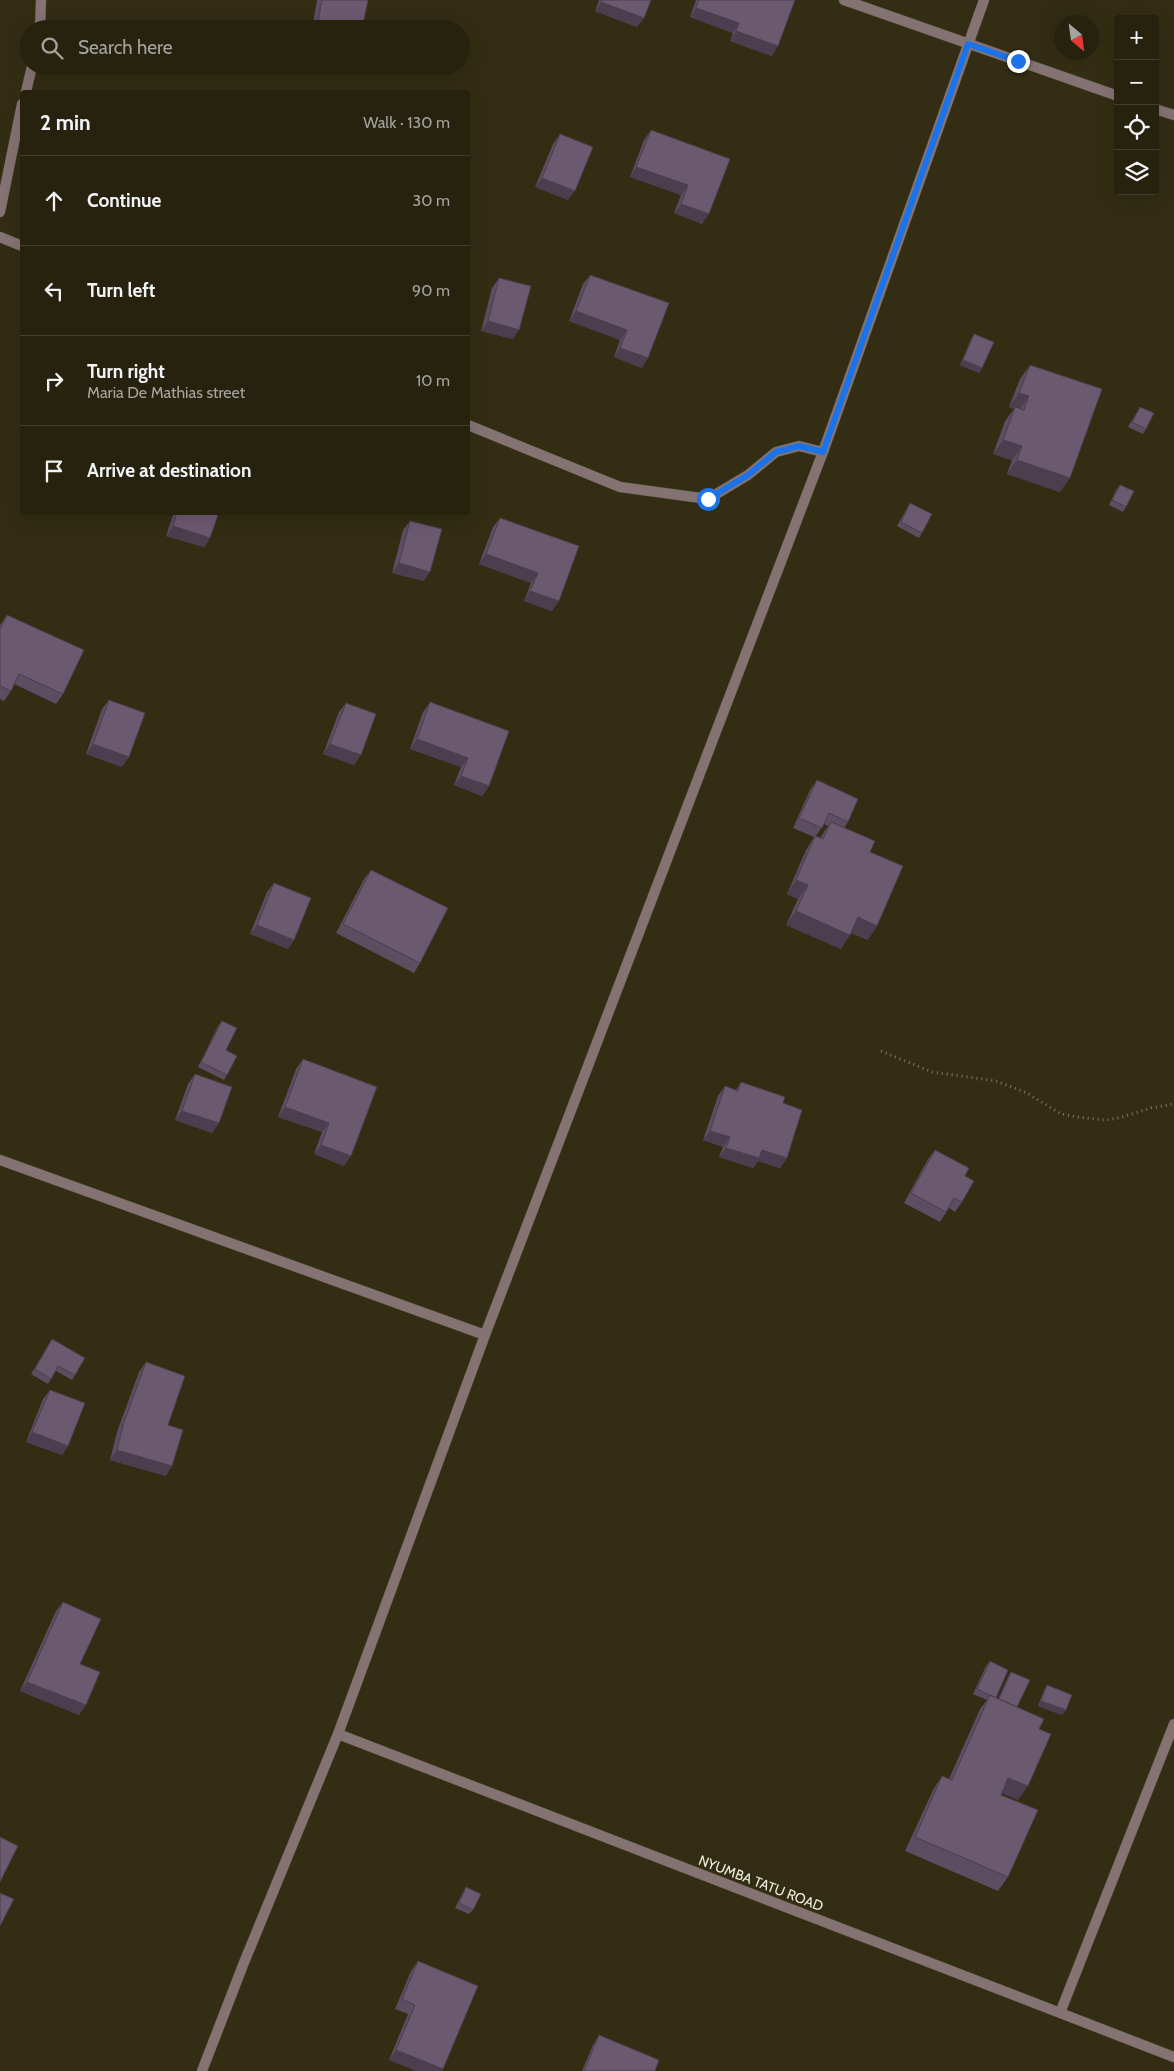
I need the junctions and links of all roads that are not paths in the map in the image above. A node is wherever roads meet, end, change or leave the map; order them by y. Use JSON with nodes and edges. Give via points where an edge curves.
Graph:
{"nodes":[{"id":1,"x":40,"y":0,"type":"edge"},
{"id":2,"x":844,"y":0,"type":"edge"},
{"id":3,"x":984,"y":0,"type":"edge"},
{"id":4,"x":40,"y":20,"type":"edge"},
{"id":5,"x":968,"y":44,"type":"junction"},
{"id":6,"x":30,"y":75,"type":"edge"},
{"id":7,"x":26,"y":90,"type":"edge"},
{"id":8,"x":1114,"y":95,"type":"edge"},
{"id":9,"x":1159,"y":110,"type":"edge"},
{"id":10,"x":20,"y":114,"type":"edge"},
{"id":11,"x":1174,"y":115,"type":"edge"},
{"id":12,"x":0,"y":212,"type":"edge"},
{"id":13,"x":0,"y":237,"type":"edge"},
{"id":14,"x":20,"y":245,"type":"edge"},
{"id":15,"x":470,"y":426,"type":"edge"},
{"id":16,"x":823,"y":452,"type":"junction"},
{"id":17,"x":0,"y":1160,"type":"edge"},
{"id":18,"x":485,"y":1336,"type":"junction"},
{"id":19,"x":1174,"y":1724,"type":"edge"},
{"id":20,"x":338,"y":1734,"type":"junction"},
{"id":21,"x":1060,"y":2013,"type":"junction"},
{"id":22,"x":1174,"y":2057,"type":"edge"},
{"id":23,"x":202,"y":2071,"type":"edge"}],
"edges":[{"from":1,"to":4,"type":"street"},
{"from":2,"to":5,"type":"street"},
{"from":3,"to":5,"type":"street"},
{"from":5,"to":8,"type":"street"},
{"from":5,"to":16,"type":"street"},
{"from":6,"to":7,"type":"street"},
{"from":9,"to":11,"type":"street"},
{"from":10,"to":12,"type":"street"},
{"from":13,"to":14,"type":"street"},
{"from":15,"to":16,"type":"street","via":[[620,487],[708,499],[748,475],[776,452],[799,446]]},
{"from":16,"to":18,"type":"street"},
{"from":17,"to":18,"type":"street"},
{"from":18,"to":20,"type":"street"},
{"from":19,"to":21,"type":"street"},
{"from":20,"to":21,"type":"street","name":"NYUMBA TATU ROAD"},
{"from":20,"to":23,"type":"street"},
{"from":21,"to":22,"type":"street","name":"NYUMBA TATU ROAD"}]}
